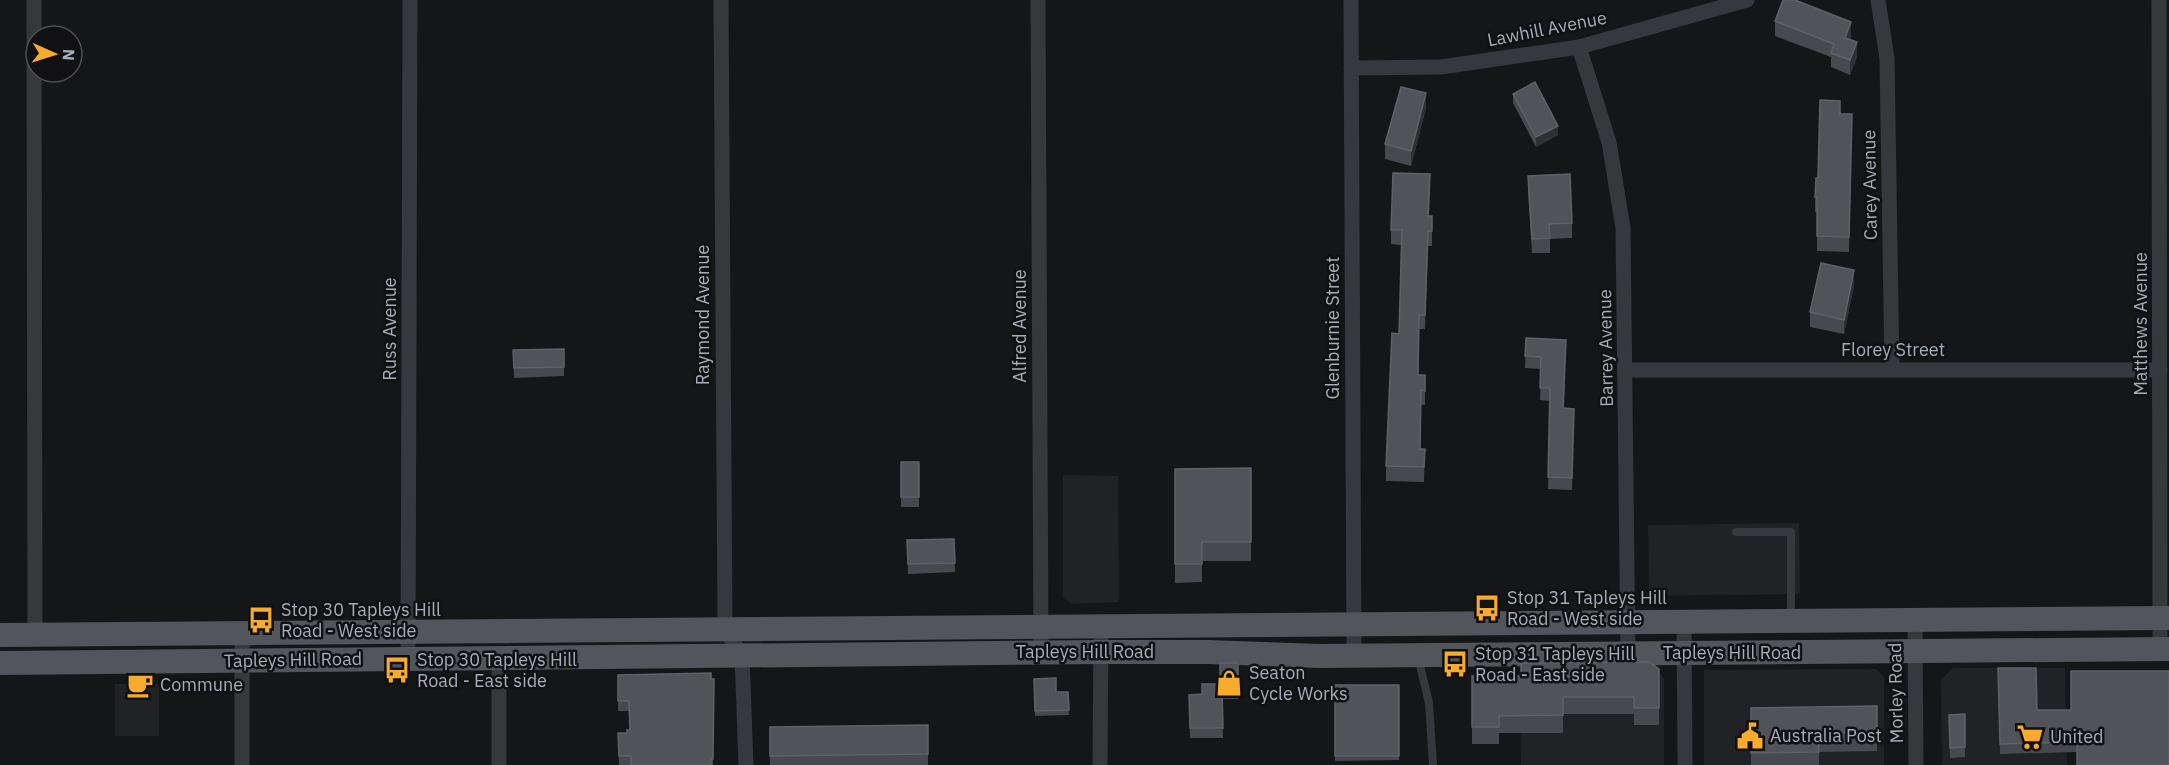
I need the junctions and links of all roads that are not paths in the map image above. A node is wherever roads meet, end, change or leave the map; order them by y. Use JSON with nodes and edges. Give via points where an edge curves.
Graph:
{"nodes":[{"id":1,"x":34,"y":0,"type":"edge"},
{"id":2,"x":410,"y":0,"type":"edge"},
{"id":3,"x":721,"y":0,"type":"edge"},
{"id":4,"x":1038,"y":0,"type":"edge"},
{"id":5,"x":1351,"y":0,"type":"edge"},
{"id":6,"x":1747,"y":0,"type":"edge"},
{"id":7,"x":1878,"y":0,"type":"edge"},
{"id":8,"x":2163,"y":6,"type":"edge"},
{"id":9,"x":1580,"y":47,"type":"junction"},
{"id":10,"x":1351,"y":68,"type":"junction"},
{"id":11,"x":1626,"y":370,"type":"junction"},
{"id":12,"x":1892,"y":370,"type":"junction"},
{"id":13,"x":2160,"y":370,"type":"junction"},
{"id":14,"x":2165,"y":521,"type":"edge"},
{"id":15,"x":1736,"y":532,"type":"dead end"},
{"id":16,"x":2165,"y":618,"type":"edge"},
{"id":17,"x":1915,"y":620,"type":"junction"},
{"id":18,"x":1791,"y":621,"type":"junction"},
{"id":19,"x":1629,"y":622,"type":"junction"},
{"id":20,"x":1684,"y":622,"type":"junction"},
{"id":21,"x":1353,"y":624,"type":"junction"},
{"id":22,"x":1101,"y":626,"type":"junction"},
{"id":23,"x":1041,"y":627,"type":"junction"},
{"id":24,"x":725,"y":630,"type":"junction"},
{"id":25,"x":409,"y":632,"type":"junction"},
{"id":26,"x":242,"y":633,"type":"junction"},
{"id":27,"x":0,"y":635,"type":"edge"},
{"id":28,"x":34,"y":635,"type":"junction"},
{"id":29,"x":2165,"y":649,"type":"edge"},
{"id":30,"x":1101,"y":651,"type":"junction"},
{"id":31,"x":1914,"y":651,"type":"junction"},
{"id":32,"x":1041,"y":652,"type":"junction"},
{"id":33,"x":1684,"y":653,"type":"junction"},
{"id":34,"x":1628,"y":654,"type":"junction"},
{"id":35,"x":742,"y":655,"type":"junction"},
{"id":36,"x":1418,"y":655,"type":"junction"},
{"id":37,"x":1354,"y":656,"type":"junction"},
{"id":38,"x":500,"y":658,"type":"junction"},
{"id":39,"x":408,"y":659,"type":"junction"},
{"id":40,"x":241,"y":661,"type":"junction"},
{"id":41,"x":0,"y":663,"type":"edge"},
{"id":42,"x":242,"y":765,"type":"edge"},
{"id":43,"x":499,"y":765,"type":"edge"},
{"id":44,"x":746,"y":765,"type":"edge"},
{"id":45,"x":1100,"y":765,"type":"edge"},
{"id":46,"x":1433,"y":765,"type":"edge"},
{"id":47,"x":1685,"y":765,"type":"edge"},
{"id":48,"x":1916,"y":765,"type":"edge"}],
"edges":[{"from":1,"to":28,"type":"street"},
{"from":2,"to":25,"type":"street","name":"Russ Avenue"},
{"from":3,"to":24,"type":"street","name":"Raymond Avenue"},
{"from":4,"to":23,"type":"street","name":"Alfred Avenue"},
{"from":5,"to":10,"type":"street","name":"Glenburnie Street"},
{"from":6,"to":9,"type":"street","name":"Lawhill Avenue"},
{"from":7,"to":12,"type":"street","name":"Carey Avenue","via":[[1887,58]]},
{"from":8,"to":13,"type":"street","name":"Matthews Avenue"},
{"from":9,"to":10,"type":"street","name":"Lawhill Avenue","via":[[1441,67]]},
{"from":9,"to":11,"type":"street","name":"Barrey Avenue","via":[[1609,142],[1623,228]]},
{"from":10,"to":21,"type":"street","name":"Glenburnie Street"},
{"from":11,"to":12,"type":"street","name":"Florey Street"},
{"from":11,"to":19,"type":"street","name":"Barrey Avenue"},
{"from":12,"to":13,"type":"street","name":"Florey Street"},
{"from":13,"to":14,"type":"street","name":"Matthews Avenue"},
{"from":14,"to":16,"type":"street","name":"Matthews Avenue"},
{"from":15,"to":18,"type":"lane","via":[[1791,532]]},
{"from":16,"to":17,"type":"main road","name":"Tapleys Hill Road"},
{"from":16,"to":29,"type":"street","name":"Matthews Avenue"},
{"from":17,"to":18,"type":"main road","name":"Tapleys Hill Road"},
{"from":17,"to":31,"type":"street","name":"Morley Road"},
{"from":18,"to":20,"type":"main road","name":"Tapleys Hill Road"},
{"from":19,"to":20,"type":"main road","name":"Tapleys Hill Road"},
{"from":19,"to":21,"type":"main road","name":"Tapleys Hill Road"},
{"from":19,"to":34,"type":"street","name":"Barrey Avenue"},
{"from":20,"to":33,"type":"street"},
{"from":21,"to":22,"type":"main road","name":"Tapleys Hill Road"},
{"from":21,"to":37,"type":"street","name":"Glenburnie Street"},
{"from":22,"to":23,"type":"main road","name":"Tapleys Hill Road"},
{"from":22,"to":30,"type":"street"},
{"from":23,"to":24,"type":"main road","name":"Tapleys Hill Road"},
{"from":23,"to":32,"type":"street","name":"Alfred Avenue"},
{"from":24,"to":25,"type":"main road","name":"Tapleys Hill Road"},
{"from":24,"to":35,"type":"street"},
{"from":25,"to":26,"type":"main road","name":"Tapleys Hill Road"},
{"from":25,"to":39,"type":"street","name":"Russ Avenue"},
{"from":26,"to":28,"type":"main road","name":"Tapleys Hill Road"},
{"from":26,"to":40,"type":"street"},
{"from":27,"to":28,"type":"main road","name":"Tapleys Hill Road"},
{"from":29,"to":31,"type":"main road","name":"Tapleys Hill Road"},
{"from":30,"to":32,"type":"main road","name":"Tapleys Hill Road"},
{"from":30,"to":37,"type":"main road","name":"Tapleys Hill Road"},
{"from":30,"to":45,"type":"street"},
{"from":31,"to":33,"type":"main road","name":"Tapleys Hill Road"},
{"from":31,"to":48,"type":"street","name":"Morley Road"},
{"from":32,"to":35,"type":"main road","name":"Tapleys Hill Road"},
{"from":33,"to":34,"type":"main road","name":"Tapleys Hill Road"},
{"from":33,"to":47,"type":"street"},
{"from":34,"to":36,"type":"main road","name":"Tapleys Hill Road"},
{"from":35,"to":38,"type":"main road","name":"Tapleys Hill Road"},
{"from":35,"to":44,"type":"street"},
{"from":36,"to":37,"type":"main road","name":"Tapleys Hill Road"},
{"from":36,"to":46,"type":"lane","via":[[1429,703]]},
{"from":38,"to":39,"type":"main road","name":"Tapleys Hill Road"},
{"from":38,"to":43,"type":"street"},
{"from":39,"to":40,"type":"main road","name":"Tapleys Hill Road"},
{"from":40,"to":41,"type":"main road","name":"Tapleys Hill Road"},
{"from":40,"to":42,"type":"street"}]}
